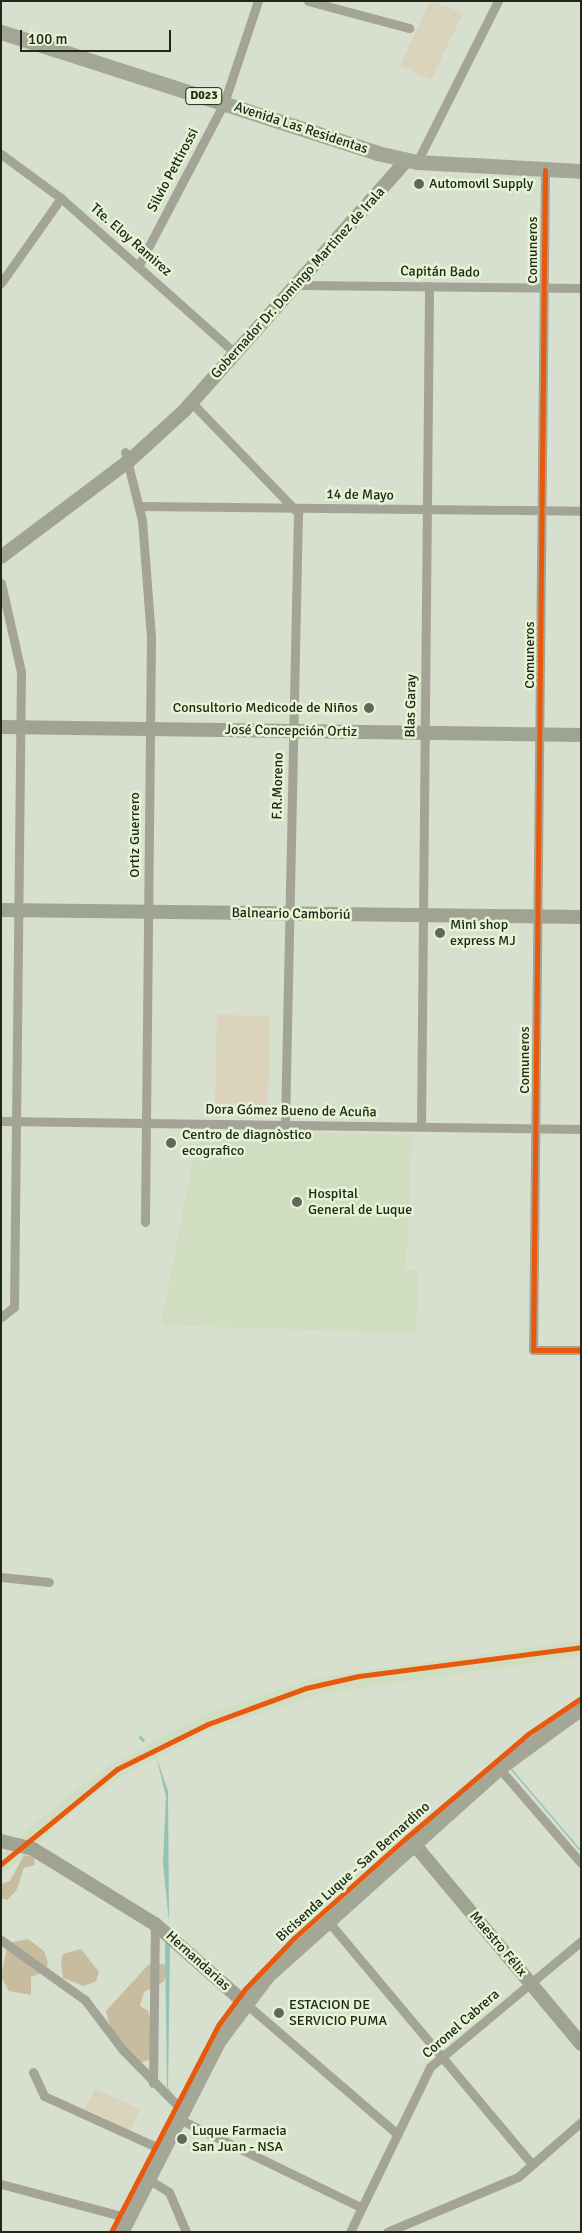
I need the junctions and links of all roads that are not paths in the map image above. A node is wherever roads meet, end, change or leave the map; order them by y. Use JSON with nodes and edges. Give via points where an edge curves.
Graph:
{"nodes":[{"id":1,"x":258,"y":1,"type":"edge"},
{"id":2,"x":308,"y":1,"type":"edge"},
{"id":3,"x":498,"y":1,"type":"edge"},
{"id":4,"x":408,"y":28,"type":"dead end"},
{"id":5,"x":1,"y":32,"type":"edge"},
{"id":6,"x":224,"y":103,"type":"junction"},
{"id":7,"x":1,"y":154,"type":"edge"},
{"id":8,"x":412,"y":161,"type":"junction"},
{"id":9,"x":545,"y":170,"type":"junction"},
{"id":10,"x":581,"y":171,"type":"edge"},
{"id":11,"x":61,"y":198,"type":"junction"},
{"id":12,"x":139,"y":265,"type":"junction"},
{"id":13,"x":1,"y":283,"type":"edge"},
{"id":14,"x":299,"y":284,"type":"junction"},
{"id":15,"x":429,"y":286,"type":"junction"},
{"id":16,"x":544,"y":287,"type":"junction"},
{"id":17,"x":581,"y":288,"type":"edge"},
{"id":18,"x":236,"y":354,"type":"junction"},
{"id":19,"x":189,"y":403,"type":"junction"},
{"id":20,"x":127,"y":457,"type":"junction"},
{"id":21,"x":139,"y":506,"type":"junction"},
{"id":22,"x":294,"y":508,"type":"junction"},
{"id":23,"x":426,"y":509,"type":"junction"},
{"id":24,"x":542,"y":510,"type":"junction"},
{"id":25,"x":581,"y":511,"type":"edge"},
{"id":26,"x":1,"y":545,"type":"edge"},
{"id":27,"x":1,"y":557,"type":"edge"},
{"id":28,"x":1,"y":583,"type":"edge"},
{"id":29,"x":1,"y":727,"type":"edge"},
{"id":30,"x":20,"y":727,"type":"junction"},
{"id":31,"x":149,"y":729,"type":"junction"},
{"id":32,"x":293,"y":731,"type":"junction"},
{"id":33,"x":424,"y":732,"type":"junction"},
{"id":34,"x":541,"y":734,"type":"junction"},
{"id":35,"x":581,"y":734,"type":"edge"},
{"id":36,"x":1,"y":910,"type":"edge"},
{"id":37,"x":18,"y":910,"type":"junction"},
{"id":38,"x":148,"y":912,"type":"junction"},
{"id":39,"x":289,"y":914,"type":"junction"},
{"id":40,"x":423,"y":915,"type":"junction"},
{"id":41,"x":539,"y":916,"type":"junction"},
{"id":42,"x":581,"y":917,"type":"edge"},
{"id":43,"x":1,"y":1121,"type":"edge"},
{"id":44,"x":13,"y":1121,"type":"junction"},
{"id":45,"x":146,"y":1124,"type":"junction"},
{"id":46,"x":285,"y":1124,"type":"junction"},
{"id":47,"x":421,"y":1126,"type":"junction"},
{"id":48,"x":538,"y":1128,"type":"junction"},
{"id":49,"x":581,"y":1129,"type":"edge"},
{"id":50,"x":145,"y":1222,"type":"dead end"},
{"id":51,"x":1,"y":1317,"type":"edge"},
{"id":52,"x":581,"y":1350,"type":"edge"},
{"id":53,"x":1,"y":1577,"type":"edge"},
{"id":54,"x":49,"y":1582,"type":"dead end"},
{"id":55,"x":581,"y":1708,"type":"edge"},
{"id":56,"x":499,"y":1768,"type":"junction"},
{"id":57,"x":1,"y":1841,"type":"edge"},
{"id":58,"x":414,"y":1844,"type":"junction"},
{"id":59,"x":581,"y":1863,"type":"edge"},
{"id":60,"x":327,"y":1920,"type":"junction"},
{"id":61,"x":156,"y":1924,"type":"junction"},
{"id":62,"x":1,"y":1940,"type":"edge"},
{"id":63,"x":581,"y":1941,"type":"edge"},
{"id":64,"x":530,"y":1982,"type":"junction"},
{"id":65,"x":244,"y":2003,"type":"junction"},
{"id":66,"x":581,"y":2044,"type":"edge"},
{"id":67,"x":441,"y":2056,"type":"junction"},
{"id":68,"x":34,"y":2072,"type":"dead end"},
{"id":69,"x":153,"y":2082,"type":"junction"},
{"id":70,"x":181,"y":2115,"type":"junction"},
{"id":71,"x":581,"y":2122,"type":"edge"},
{"id":72,"x":396,"y":2133,"type":"junction"},
{"id":73,"x":163,"y":2150,"type":"junction"},
{"id":74,"x":532,"y":2164,"type":"junction"},
{"id":75,"x":148,"y":2179,"type":"junction"},
{"id":76,"x":1,"y":2184,"type":"edge"},
{"id":77,"x":360,"y":2207,"type":"junction"},
{"id":78,"x":129,"y":2218,"type":"junction"},
{"id":79,"x":121,"y":2232,"type":"edge"},
{"id":80,"x":186,"y":2232,"type":"edge"},
{"id":81,"x":350,"y":2232,"type":"edge"},
{"id":82,"x":387,"y":2232,"type":"edge"}],
"edges":[{"from":1,"to":6,"type":"street","name":"Silvio Pettirossi"},
{"from":2,"to":4,"type":"street"},
{"from":3,"to":8,"type":"street"},
{"from":5,"to":6,"type":"main road","name":"Avenida Las Residentas","number":"D023"},
{"from":6,"to":8,"type":"main road","name":"Avenida Las Residentas","number":"D023"},
{"from":6,"to":12,"type":"street","name":"Silvio Pettirossi"},
{"from":7,"to":11,"type":"street","name":"Tte. Eloy Ramirez"},
{"from":8,"to":9,"type":"main road","name":"Avenida Las Residentas","number":"D023"},
{"from":8,"to":14,"type":"street","name":"Gobernador Dr. Domingo Martinez de Irala"},
{"from":9,"to":10,"type":"main road","name":"Avenida Las Residentas","number":"D023"},
{"from":9,"to":16,"type":"street","name":"Comuneros"},
{"from":11,"to":12,"type":"street","name":"Tte. Eloy Ramirez"},
{"from":11,"to":13,"type":"street"},
{"from":12,"to":18,"type":"street","name":"Tte. Eloy Ramirez"},
{"from":14,"to":15,"type":"street","name":"Capitán Bado"},
{"from":14,"to":18,"type":"street","name":"Gobernador Dr. Domingo Martinez de Irala"},
{"from":15,"to":16,"type":"street","name":"Capitán Bado"},
{"from":15,"to":23,"type":"street","name":"Blas Garay"},
{"from":16,"to":17,"type":"street","name":"Capitán Bado"},
{"from":16,"to":24,"type":"street","name":"Comuneros"},
{"from":18,"to":19,"type":"street","name":"Gobernador Dr. Domingo Martinez de Irala"},
{"from":19,"to":20,"type":"street","name":"Gobernador Dr. Domingo Martinez de Irala","via":[[179,405]]},
{"from":19,"to":22,"type":"street"},
{"from":20,"to":21,"type":"street","name":"Ortiz Guerrero"},
{"from":20,"to":26,"type":"street","name":"Gobernador Dr. Domingo Martinez de Irala"},
{"from":20,"to":27,"type":"street","name":"Gobernador Dr. Domingo Martinez de Irala"},
{"from":21,"to":22,"type":"street","name":"14 de Mayo"},
{"from":21,"to":31,"type":"street","name":"Ortiz Guerrero","via":[[150,637]]},
{"from":22,"to":23,"type":"street","name":"14 de Mayo"},
{"from":22,"to":32,"type":"street","name":"F.R.Moreno"},
{"from":23,"to":24,"type":"street","name":"14 de Mayo"},
{"from":23,"to":33,"type":"street","name":"Blas Garay"},
{"from":24,"to":25,"type":"street","name":"14 de Mayo"},
{"from":24,"to":34,"type":"street","name":"Comuneros"},
{"from":28,"to":30,"type":"street","via":[[19,654]]},
{"from":29,"to":30,"type":"street","name":"José Concepción Ortiz"},
{"from":30,"to":31,"type":"street","name":"José Concepción Ortiz"},
{"from":30,"to":37,"type":"street"},
{"from":31,"to":32,"type":"street","name":"José Concepción Ortiz"},
{"from":31,"to":38,"type":"street","name":"Ortiz Guerrero"},
{"from":32,"to":33,"type":"street","name":"José Concepción Ortiz"},
{"from":32,"to":39,"type":"street","name":"F.R.Moreno"},
{"from":33,"to":34,"type":"street","name":"José Concepción Ortiz"},
{"from":33,"to":40,"type":"street","name":"Blas Garay"},
{"from":34,"to":35,"type":"street","name":"José Concepción Ortiz"},
{"from":34,"to":41,"type":"street","name":"Comuneros"},
{"from":36,"to":37,"type":"street","name":"Balneario Camboriú"},
{"from":37,"to":38,"type":"street","name":"Balneario Camboriú"},
{"from":37,"to":44,"type":"street"},
{"from":38,"to":39,"type":"street","name":"Balneario Camboriú"},
{"from":38,"to":45,"type":"street","name":"Ortiz Guerrero"},
{"from":39,"to":40,"type":"street","name":"Balneario Camboriú"},
{"from":39,"to":46,"type":"street","name":"F.R.Moreno"},
{"from":40,"to":41,"type":"street","name":"Balneario Camboriú"},
{"from":40,"to":47,"type":"street","name":"Blas Garay"},
{"from":41,"to":42,"type":"street","name":"Balneario Camboriú"},
{"from":41,"to":48,"type":"street","name":"Comuneros"},
{"from":43,"to":44,"type":"street","name":"Dora Gómez Bueno de Acuña"},
{"from":44,"to":45,"type":"street","name":"Dora Gómez Bueno de Acuña"},
{"from":44,"to":51,"type":"street","via":[[14,1307]]},
{"from":45,"to":46,"type":"street","name":"Dora Gómez Bueno de Acuña"},
{"from":45,"to":50,"type":"street","name":"Ortiz Guerrero"},
{"from":46,"to":47,"type":"street","name":"Dora Gómez Bueno de Acuña"},
{"from":47,"to":48,"type":"street","name":"Dora Gómez Bueno de Acuña"},
{"from":48,"to":49,"type":"street","name":"Dora Gómez Bueno de Acuña"},
{"from":48,"to":52,"type":"street","name":"Comuneros","via":[[533,1350]]},
{"from":53,"to":54,"type":"street"},
{"from":55,"to":56,"type":"main road"},
{"from":56,"to":58,"type":"main road"},
{"from":56,"to":59,"type":"street"},
{"from":57,"to":61,"type":"street","name":"Hernandarias","via":[[33,1849]]},
{"from":58,"to":60,"type":"main road"},
{"from":58,"to":64,"type":"street","name":"Maestro Félix"},
{"from":60,"to":65,"type":"main road"},
{"from":60,"to":67,"type":"street"},
{"from":61,"to":65,"type":"street","name":"Hernandarias"},
{"from":61,"to":69,"type":"street"},
{"from":62,"to":69,"type":"street","via":[[85,2000]]},
{"from":63,"to":64,"type":"street","name":"Coronel Cabrera"},
{"from":64,"to":66,"type":"street","name":"Maestro Félix"},
{"from":64,"to":67,"type":"street","name":"Coronel Cabrera"},
{"from":65,"to":70,"type":"main road"},
{"from":65,"to":72,"type":"street","name":"Hernandarias"},
{"from":67,"to":72,"type":"street","name":"Coronel Cabrera","via":[[423,2079]]},
{"from":67,"to":74,"type":"street"},
{"from":68,"to":73,"type":"street","via":[[44,2096]]},
{"from":69,"to":70,"type":"street"},
{"from":70,"to":73,"type":"main road"},
{"from":70,"to":77,"type":"street"},
{"from":71,"to":74,"type":"street"},
{"from":72,"to":77,"type":"street","name":"Coronel Cabrera"},
{"from":73,"to":75,"type":"main road"},
{"from":74,"to":82,"type":"street","via":[[518,2177]]},
{"from":75,"to":78,"type":"main road"},
{"from":75,"to":80,"type":"street","via":[[169,2192]]},
{"from":76,"to":78,"type":"street"},
{"from":77,"to":81,"type":"street","name":"Coronel Cabrera"},
{"from":78,"to":79,"type":"main road"}]}
